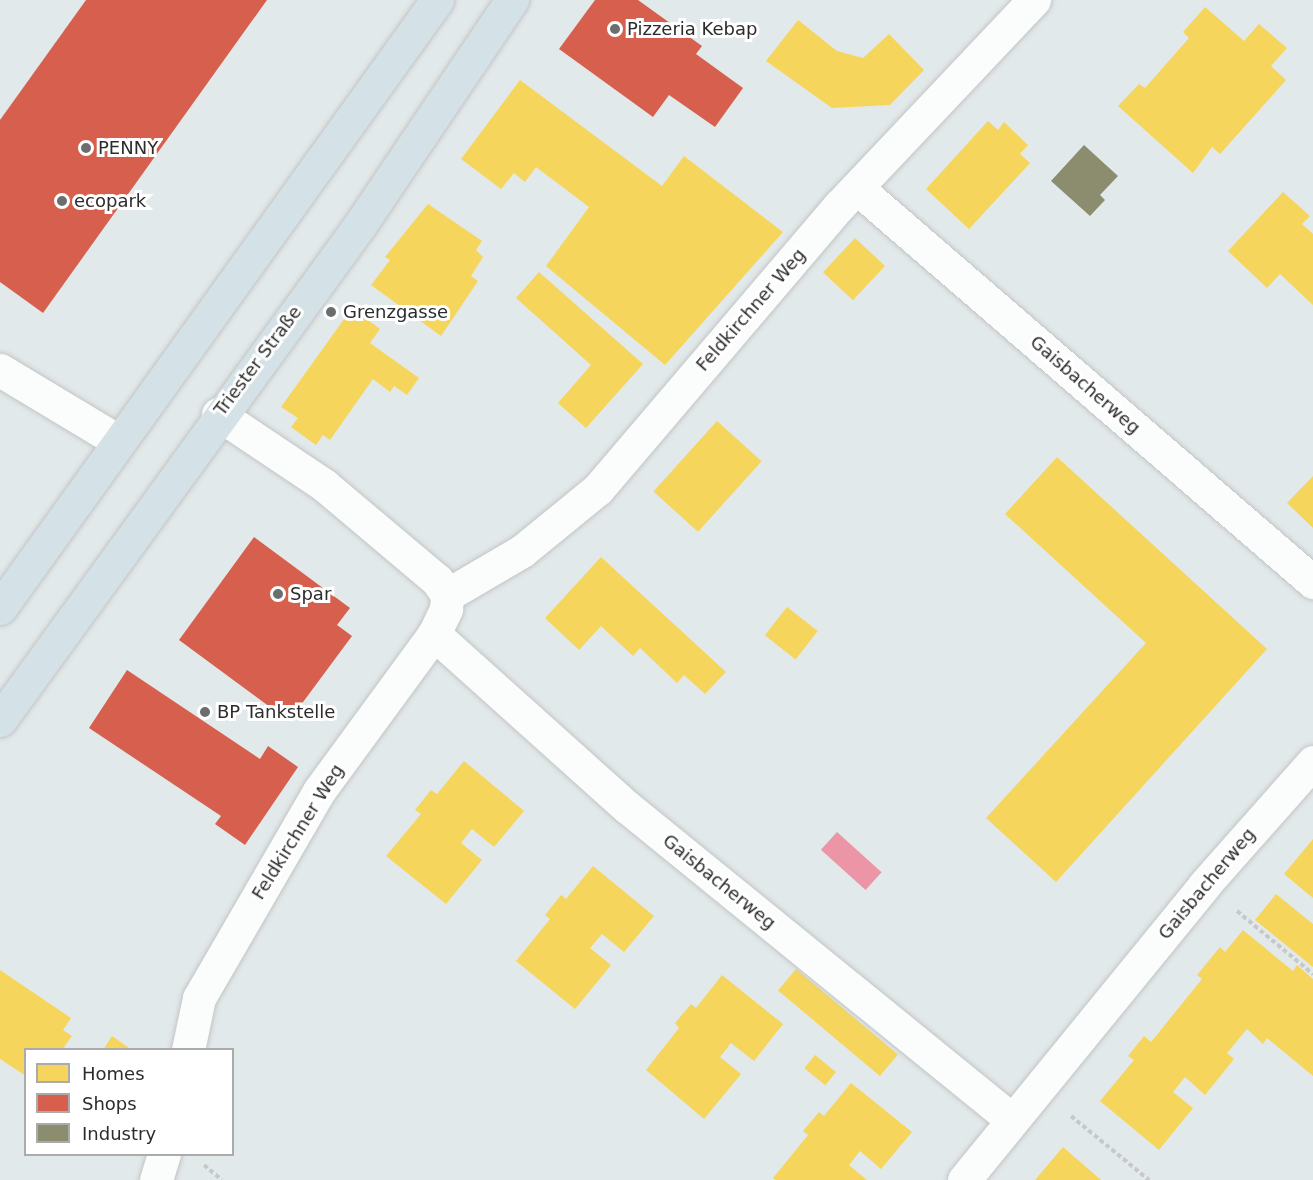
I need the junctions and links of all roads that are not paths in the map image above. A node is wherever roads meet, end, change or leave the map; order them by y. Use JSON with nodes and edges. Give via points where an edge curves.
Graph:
{"nodes":[{"id":1,"x":437,"y":0,"type":"edge"},
{"id":2,"x":512,"y":0,"type":"edge"},
{"id":3,"x":1034,"y":0,"type":"edge"},
{"id":4,"x":857,"y":188,"type":"junction"},
{"id":5,"x":0,"y":370,"type":"edge"},
{"id":6,"x":218,"y":414,"type":"junction"},
{"id":7,"x":118,"y":441,"type":"junction"},
{"id":8,"x":1313,"y":582,"type":"edge"},
{"id":9,"x":447,"y":595,"type":"junction"},
{"id":10,"x":0,"y":608,"type":"edge"},
{"id":11,"x":434,"y":634,"type":"junction"},
{"id":12,"x":0,"y":720,"type":"edge"},
{"id":13,"x":1313,"y":762,"type":"edge"},
{"id":14,"x":188,"y":1048,"type":"edge"},
{"id":15,"x":1012,"y":1120,"type":"junction"},
{"id":16,"x":164,"y":1156,"type":"edge"},
{"id":17,"x":156,"y":1180,"type":"edge"},
{"id":18,"x":964,"y":1180,"type":"edge"}],
"edges":[{"from":1,"to":7,"type":"main road"},
{"from":2,"to":6,"type":"main road","name":"Triester Straße","via":[[360,225]]},
{"from":3,"to":4,"type":"street","name":"Feldkirchner Weg"},
{"from":4,"to":8,"type":"street","name":"Gaisbacherweg"},
{"from":4,"to":9,"type":"street","name":"Feldkirchner Weg","via":[[598,489],[522,551]]},
{"from":5,"to":7,"type":"street","via":[[60,410]]},
{"from":6,"to":9,"type":"street","via":[[324,484],[437,580]]},
{"from":6,"to":12,"type":"main road","name":"Triester Straße"},
{"from":7,"to":10,"type":"main road"},
{"from":9,"to":11,"type":"street","name":"Feldkirchner Weg","via":[[446,609]]},
{"from":11,"to":14,"type":"street","name":"Feldkirchner Weg","via":[[319,791],[199,998]]},
{"from":11,"to":15,"type":"street","name":"Gaisbacherweg","via":[[627,807]]},
{"from":13,"to":15,"type":"street","name":"Gaisbacherweg","via":[[1205,884]]},
{"from":15,"to":18,"type":"street","name":"Gaisbacherweg"},
{"from":16,"to":17,"type":"street"}]}
